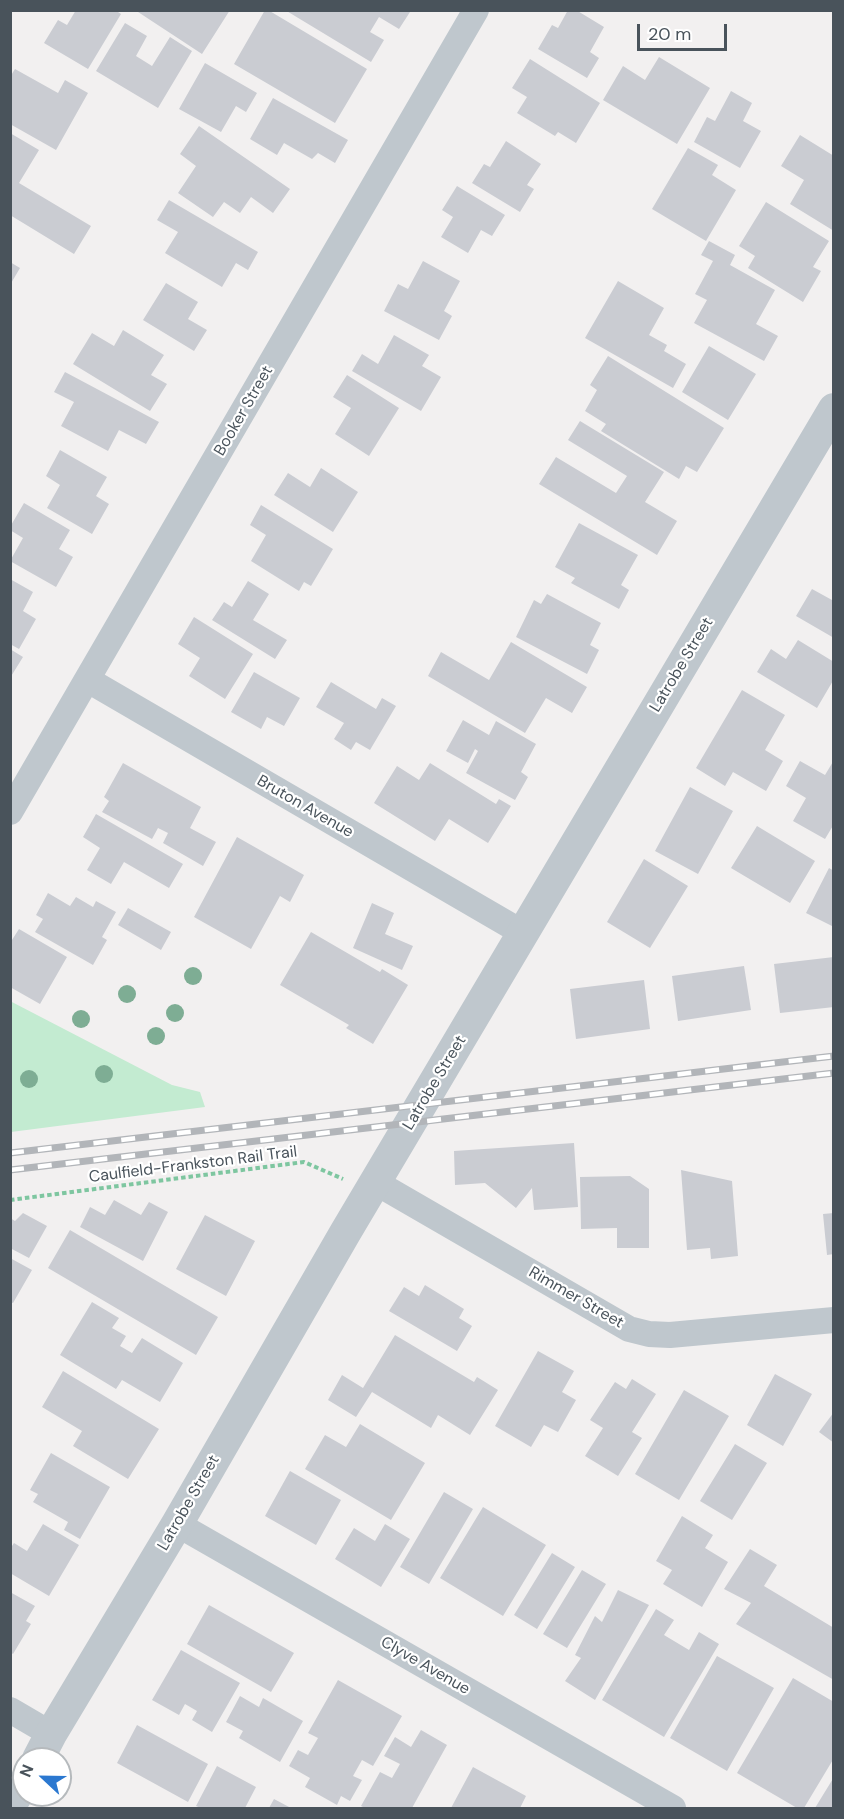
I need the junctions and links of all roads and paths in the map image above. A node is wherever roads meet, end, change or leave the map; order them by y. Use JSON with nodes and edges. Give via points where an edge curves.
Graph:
{"nodes":[{"id":1,"x":476,"y":10,"type":"edge"},
{"id":2,"x":834,"y":409,"type":"edge"},
{"id":3,"x":88,"y":680,"type":"junction"},
{"id":4,"x":10,"y":812,"type":"edge"},
{"id":5,"x":523,"y":933,"type":"junction"},
{"id":6,"x":375,"y":1182,"type":"junction"},
{"id":7,"x":10,"y":1200,"type":"edge"},
{"id":8,"x":834,"y":1320,"type":"edge"},
{"id":9,"x":177,"y":1524,"type":"junction"},
{"id":10,"x":10,"y":1710,"type":"edge"},
{"id":11,"x":44,"y":1747,"type":"edge"},
{"id":12,"x":673,"y":1809,"type":"edge"}],
"edges":[{"from":1,"to":3,"type":"street","name":"Booker Street"},
{"from":2,"to":5,"type":"street","name":"Latrobe Street"},
{"from":3,"to":4,"type":"street","name":"Booker Street"},
{"from":3,"to":5,"type":"street","name":"Bruton Avenue"},
{"from":5,"to":6,"type":"street","name":"Latrobe Street"},
{"from":6,"to":7,"type":"path","name":"Caulfield-Frankston Rail Trail","via":[[353,1184],[304,1162]]},
{"from":6,"to":8,"type":"street","name":"Rimmer Street","via":[[629,1329],[670,1335]]},
{"from":6,"to":9,"type":"street","name":"Latrobe Street"},
{"from":9,"to":11,"type":"street","name":"Latrobe Street"},
{"from":9,"to":12,"type":"street","name":"Clyve Avenue"},
{"from":10,"to":11,"type":"street"}]}
